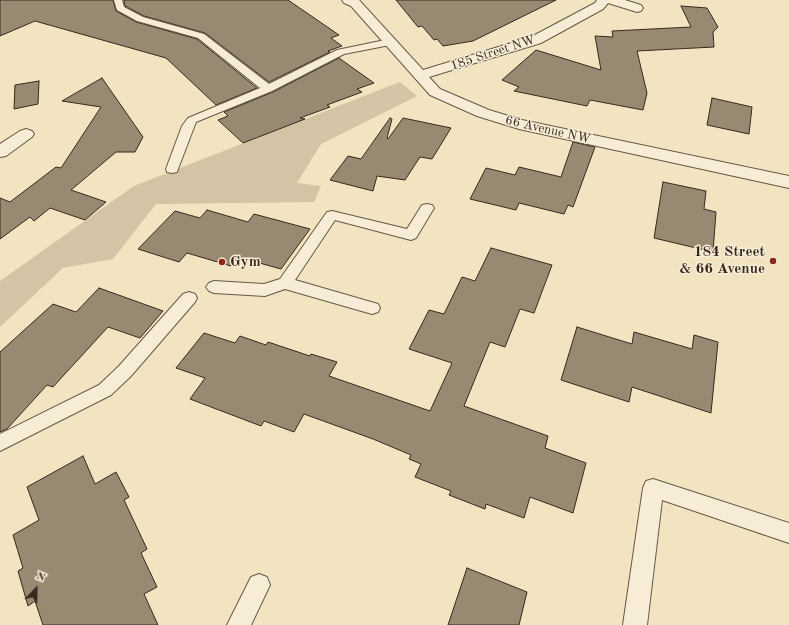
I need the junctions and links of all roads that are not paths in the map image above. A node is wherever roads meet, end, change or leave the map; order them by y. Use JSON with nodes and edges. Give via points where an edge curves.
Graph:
{"nodes":[{"id":1,"x":118,"y":0,"type":"edge"},
{"id":2,"x":348,"y":0,"type":"edge"},
{"id":3,"x":604,"y":0,"type":"edge"},
{"id":4,"x":612,"y":0,"type":"edge"},
{"id":5,"x":637,"y":8,"type":"dead end"},
{"id":6,"x":390,"y":42,"type":"junction"},
{"id":7,"x":420,"y":75,"type":"junction"},
{"id":8,"x":268,"y":89,"type":"junction"},
{"id":9,"x":26,"y":134,"type":"dead end"},
{"id":10,"x":0,"y":152,"type":"edge"},
{"id":11,"x":172,"y":169,"type":"dead end"},
{"id":12,"x":789,"y":182,"type":"edge"},
{"id":13,"x":427,"y":208,"type":"dead end"},
{"id":14,"x":285,"y":283,"type":"junction"},
{"id":15,"x":214,"y":288,"type":"dead end"},
{"id":16,"x":189,"y":298,"type":"dead end"},
{"id":17,"x":372,"y":308,"type":"dead end"},
{"id":18,"x":0,"y":443,"type":"edge"},
{"id":19,"x":789,"y":533,"type":"edge"},
{"id":20,"x":259,"y":585,"type":"dead end"},
{"id":21,"x":239,"y":625,"type":"edge"},
{"id":22,"x":634,"y":625,"type":"edge"}],
"edges":[{"from":1,"to":8,"type":"lane","via":[[120,8],[140,19],[201,36]]},
{"from":2,"to":6,"type":"street","name":"66 Avenue NW","via":[[355,3]]},
{"from":3,"to":7,"type":"street","name":"185 Street NW","via":[[599,6],[536,40]]},
{"from":4,"to":5,"type":"street"},
{"from":6,"to":7,"type":"street","name":"66 Avenue NW"},
{"from":6,"to":8,"type":"lane","via":[[341,52]]},
{"from":7,"to":12,"type":"street","name":"66 Avenue NW","via":[[435,92],[496,118]]},
{"from":8,"to":11,"type":"lane","via":[[192,120]]},
{"from":9,"to":10,"type":"street"},
{"from":13,"to":14,"type":"lane","via":[[411,235],[332,215]]},
{"from":14,"to":15,"type":"lane","via":[[265,290]]},
{"from":14,"to":17,"type":"lane"},
{"from":16,"to":18,"type":"lane","via":[[125,372],[105,390]]},
{"from":19,"to":22,"type":"lane","via":[[653,488]]},
{"from":20,"to":21,"type":"lane"}]}
